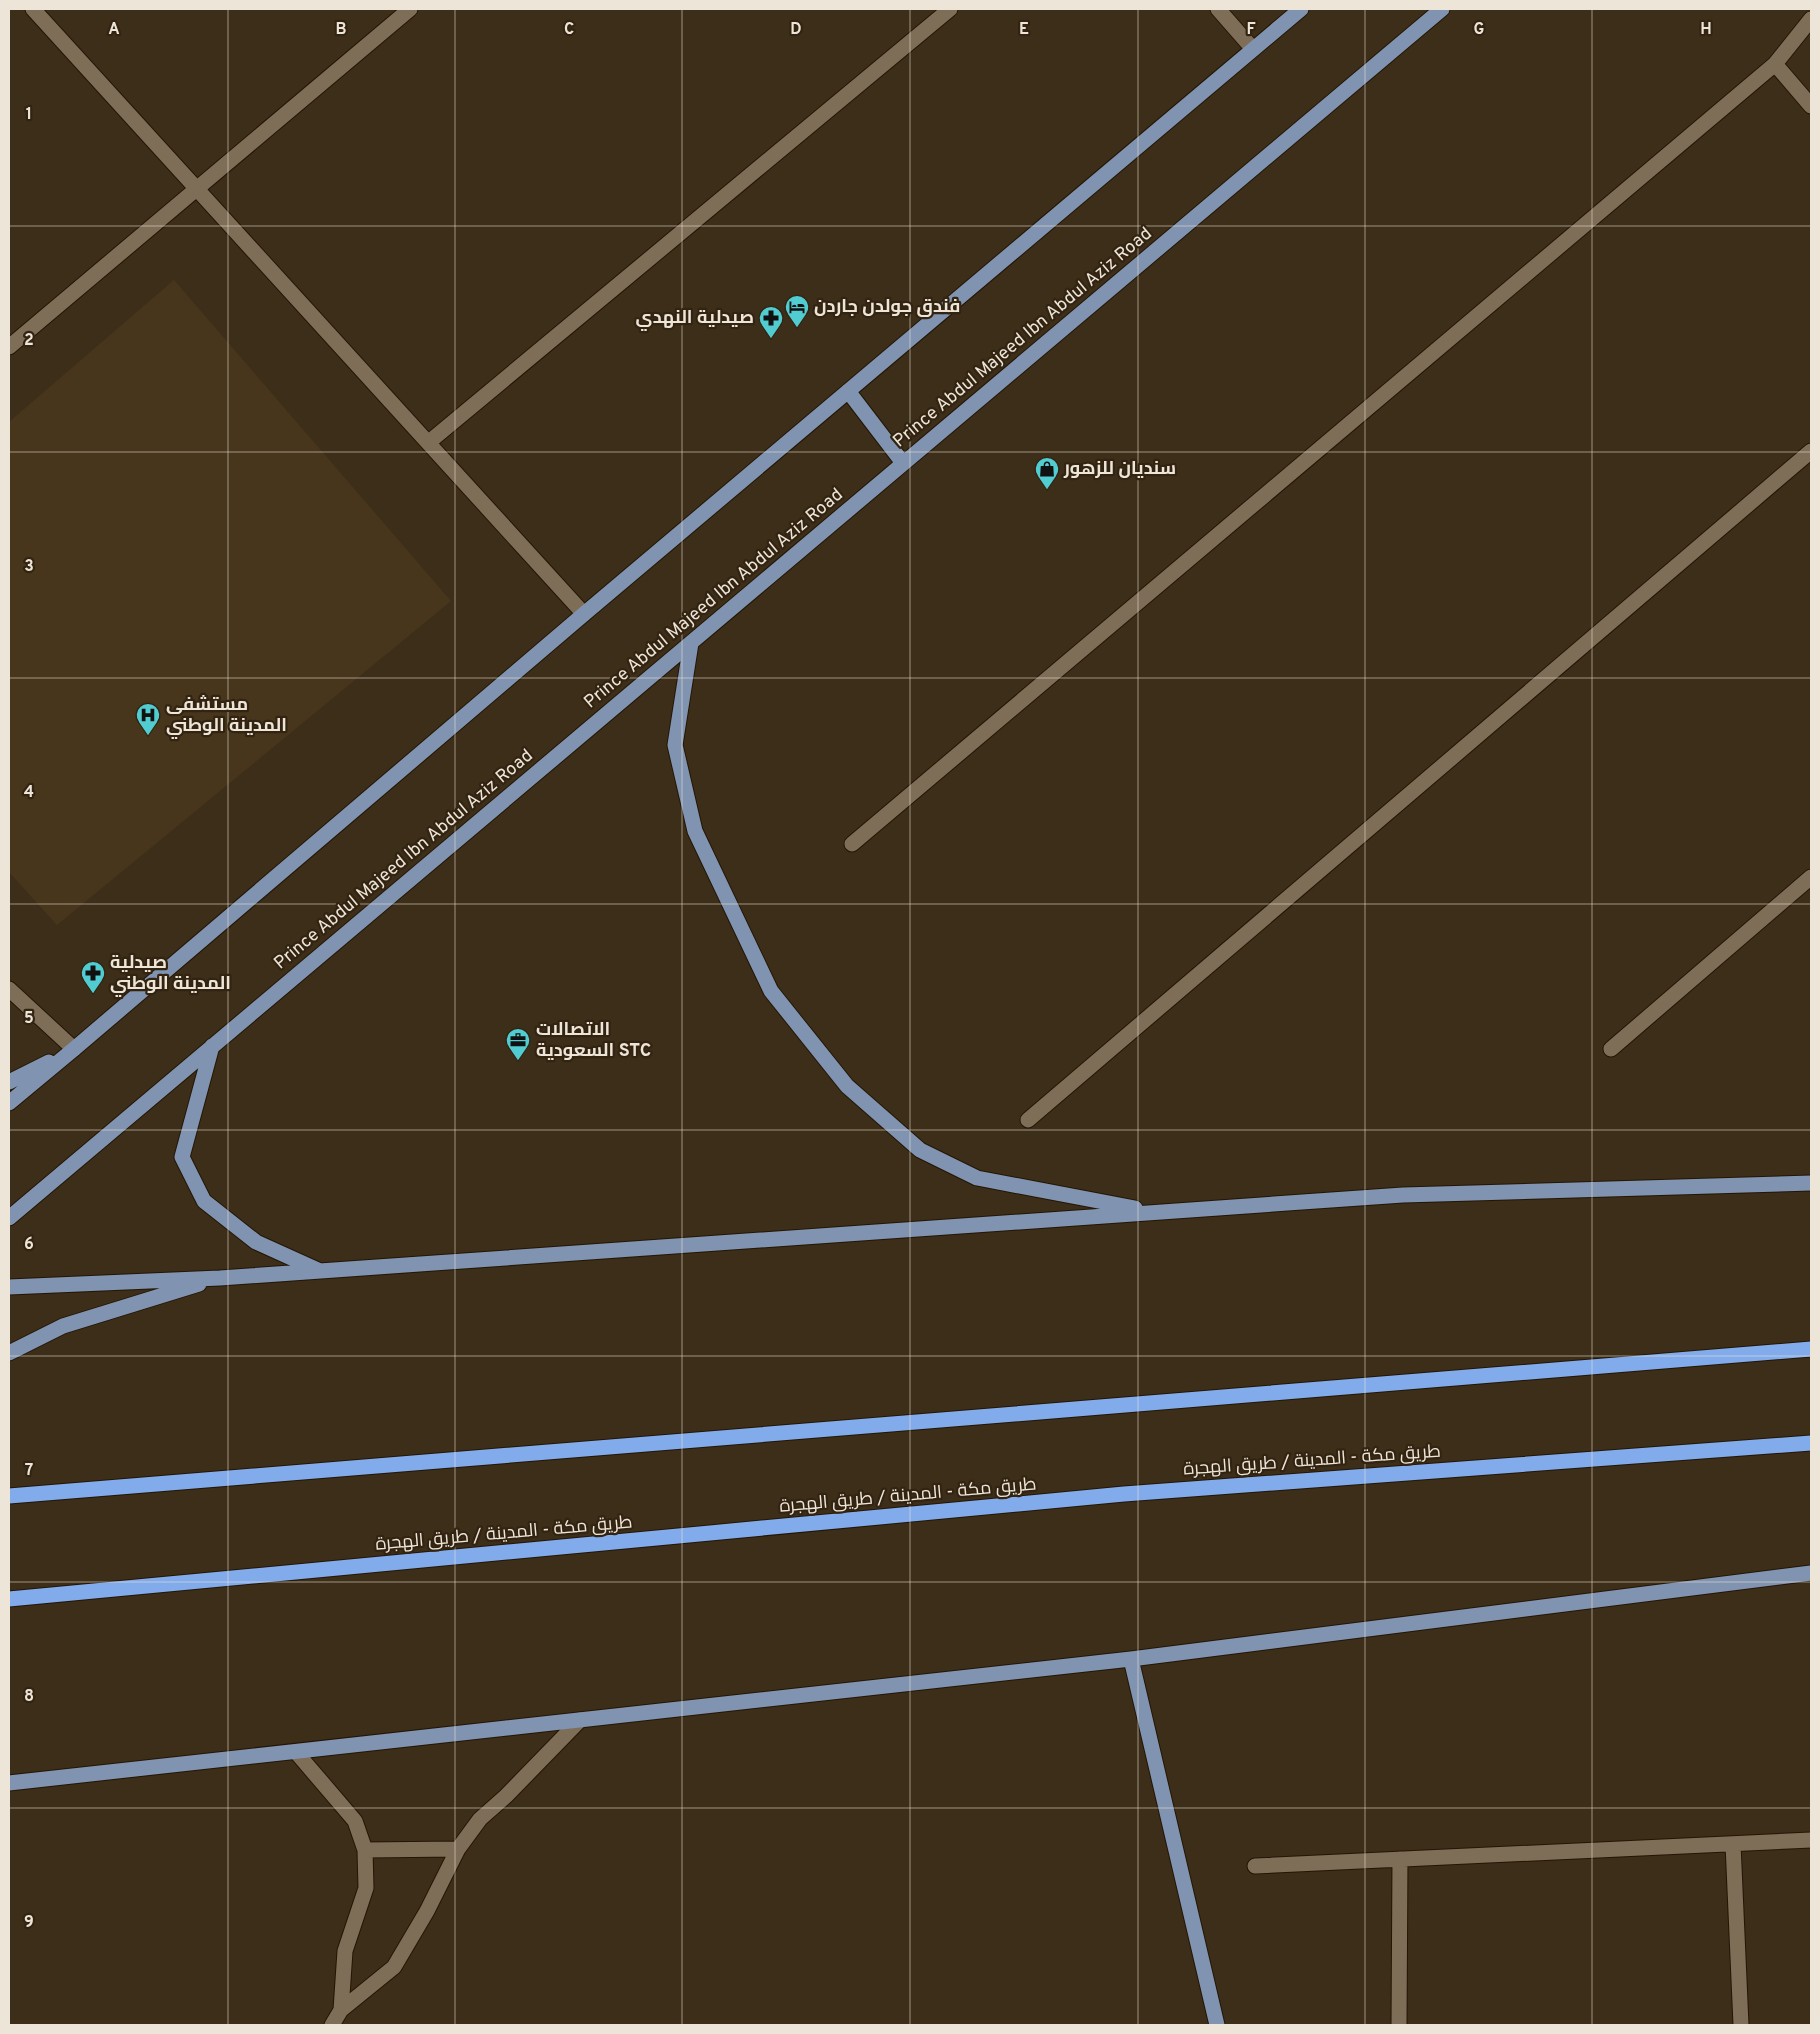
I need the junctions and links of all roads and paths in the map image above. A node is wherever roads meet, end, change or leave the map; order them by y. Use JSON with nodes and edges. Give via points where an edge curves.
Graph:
{"nodes":[{"id":1,"x":33,"y":9,"type":"edge"},
{"id":2,"x":410,"y":9,"type":"edge"},
{"id":3,"x":950,"y":9,"type":"edge"},
{"id":4,"x":1218,"y":9,"type":"edge"},
{"id":5,"x":1301,"y":9,"type":"edge"},
{"id":6,"x":1442,"y":9,"type":"edge"},
{"id":7,"x":1811,"y":19,"type":"edge"},
{"id":8,"x":1253,"y":49,"type":"junction"},
{"id":9,"x":1775,"y":64,"type":"junction"},
{"id":10,"x":1811,"y":106,"type":"edge"},
{"id":11,"x":197,"y":188,"type":"junction"},
{"id":12,"x":9,"y":347,"type":"edge"},
{"id":13,"x":848,"y":391,"type":"junction"},
{"id":14,"x":429,"y":442,"type":"junction"},
{"id":15,"x":1811,"y":451,"type":"edge"},
{"id":16,"x":903,"y":463,"type":"junction"},
{"id":17,"x":584,"y":614,"type":"junction"},
{"id":18,"x":691,"y":643,"type":"junction"},
{"id":19,"x":852,"y":844,"type":"dead end"},
{"id":20,"x":1811,"y":877,"type":"edge"},
{"id":21,"x":9,"y":989,"type":"edge"},
{"id":22,"x":212,"y":1046,"type":"junction"},
{"id":23,"x":74,"y":1049,"type":"junction"},
{"id":24,"x":1611,"y":1049,"type":"dead end"},
{"id":25,"x":9,"y":1082,"type":"edge"},
{"id":26,"x":9,"y":1103,"type":"edge"},
{"id":27,"x":1028,"y":1120,"type":"dead end"},
{"id":28,"x":1811,"y":1183,"type":"edge"},
{"id":29,"x":1157,"y":1212,"type":"junction"},
{"id":30,"x":9,"y":1218,"type":"edge"},
{"id":31,"x":320,"y":1271,"type":"junction"},
{"id":32,"x":220,"y":1278,"type":"junction"},
{"id":33,"x":9,"y":1287,"type":"edge"},
{"id":34,"x":1811,"y":1349,"type":"edge"},
{"id":35,"x":9,"y":1353,"type":"edge"},
{"id":36,"x":1811,"y":1443,"type":"edge"},
{"id":37,"x":9,"y":1496,"type":"edge"},
{"id":38,"x":1811,"y":1573,"type":"edge"},
{"id":39,"x":9,"y":1599,"type":"edge"},
{"id":40,"x":1130,"y":1659,"type":"junction"},
{"id":41,"x":580,"y":1720,"type":"junction"},
{"id":42,"x":296,"y":1752,"type":"junction"},
{"id":43,"x":9,"y":1783,"type":"edge"},
{"id":44,"x":1811,"y":1840,"type":"edge"},
{"id":45,"x":1733,"y":1844,"type":"junction"},
{"id":46,"x":458,"y":1849,"type":"junction"},
{"id":47,"x":365,"y":1850,"type":"junction"},
{"id":48,"x":1400,"y":1859,"type":"junction"},
{"id":49,"x":1255,"y":1866,"type":"dead end"},
{"id":50,"x":342,"y":2010,"type":"junction"},
{"id":51,"x":332,"y":2025,"type":"edge"},
{"id":52,"x":1216,"y":2025,"type":"edge"},
{"id":53,"x":1399,"y":2025,"type":"edge"},
{"id":54,"x":1741,"y":2025,"type":"edge"}],
"edges":[{"from":1,"to":11,"type":"street"},
{"from":2,"to":11,"type":"street"},
{"from":3,"to":14,"type":"street"},
{"from":4,"to":8,"type":"street"},
{"from":5,"to":8,"type":"main road"},
{"from":6,"to":16,"type":"main road","name":"Prince Abdul Majeed Ibn Abdul Aziz Road"},
{"from":7,"to":9,"type":"street"},
{"from":8,"to":13,"type":"main road"},
{"from":9,"to":10,"type":"street"},
{"from":9,"to":19,"type":"street"},
{"from":11,"to":12,"type":"street"},
{"from":11,"to":14,"type":"street"},
{"from":13,"to":16,"type":"main road"},
{"from":13,"to":17,"type":"main road"},
{"from":14,"to":17,"type":"street"},
{"from":15,"to":27,"type":"street"},
{"from":16,"to":18,"type":"main road","name":"Prince Abdul Majeed Ibn Abdul Aziz Road"},
{"from":17,"to":23,"type":"main road"},
{"from":18,"to":22,"type":"main road","name":"Prince Abdul Majeed Ibn Abdul Aziz Road"},
{"from":18,"to":29,"type":"main road","via":[[676,744],[695,831],[771,991],[847,1086],[920,1150],[978,1178]]},
{"from":20,"to":24,"type":"street"},
{"from":21,"to":23,"type":"street"},
{"from":22,"to":30,"type":"main road","name":"Prince Abdul Majeed Ibn Abdul Aziz Road"},
{"from":22,"to":31,"type":"main road","via":[[182,1157],[204,1201],[256,1242]]},
{"from":23,"to":25,"type":"main road"},
{"from":23,"to":26,"type":"main road"},
{"from":28,"to":29,"type":"main road","via":[[1403,1195]]},
{"from":29,"to":31,"type":"main road"},
{"from":31,"to":32,"type":"main road"},
{"from":32,"to":33,"type":"main road"},
{"from":32,"to":35,"type":"main road","via":[[63,1326]]},
{"from":34,"to":37,"type":"highway"},
{"from":36,"to":39,"type":"highway","name":"طريق مكة - المدينة / طريق الهجرة","via":[[1124,1494]]},
{"from":38,"to":40,"type":"main road"},
{"from":40,"to":41,"type":"main road"},
{"from":40,"to":52,"type":"main road"},
{"from":41,"to":42,"type":"main road"},
{"from":41,"to":46,"type":"street","via":[[480,1819]]},
{"from":42,"to":43,"type":"main road"},
{"from":42,"to":47,"type":"street","via":[[355,1821]]},
{"from":44,"to":45,"type":"street"},
{"from":45,"to":48,"type":"street"},
{"from":45,"to":54,"type":"street"},
{"from":46,"to":47,"type":"street"},
{"from":46,"to":50,"type":"street","via":[[394,1967]]},
{"from":47,"to":50,"type":"street","via":[[366,1888],[345,1951]]},
{"from":48,"to":49,"type":"street"},
{"from":48,"to":53,"type":"street"},
{"from":50,"to":51,"type":"street"}]}
